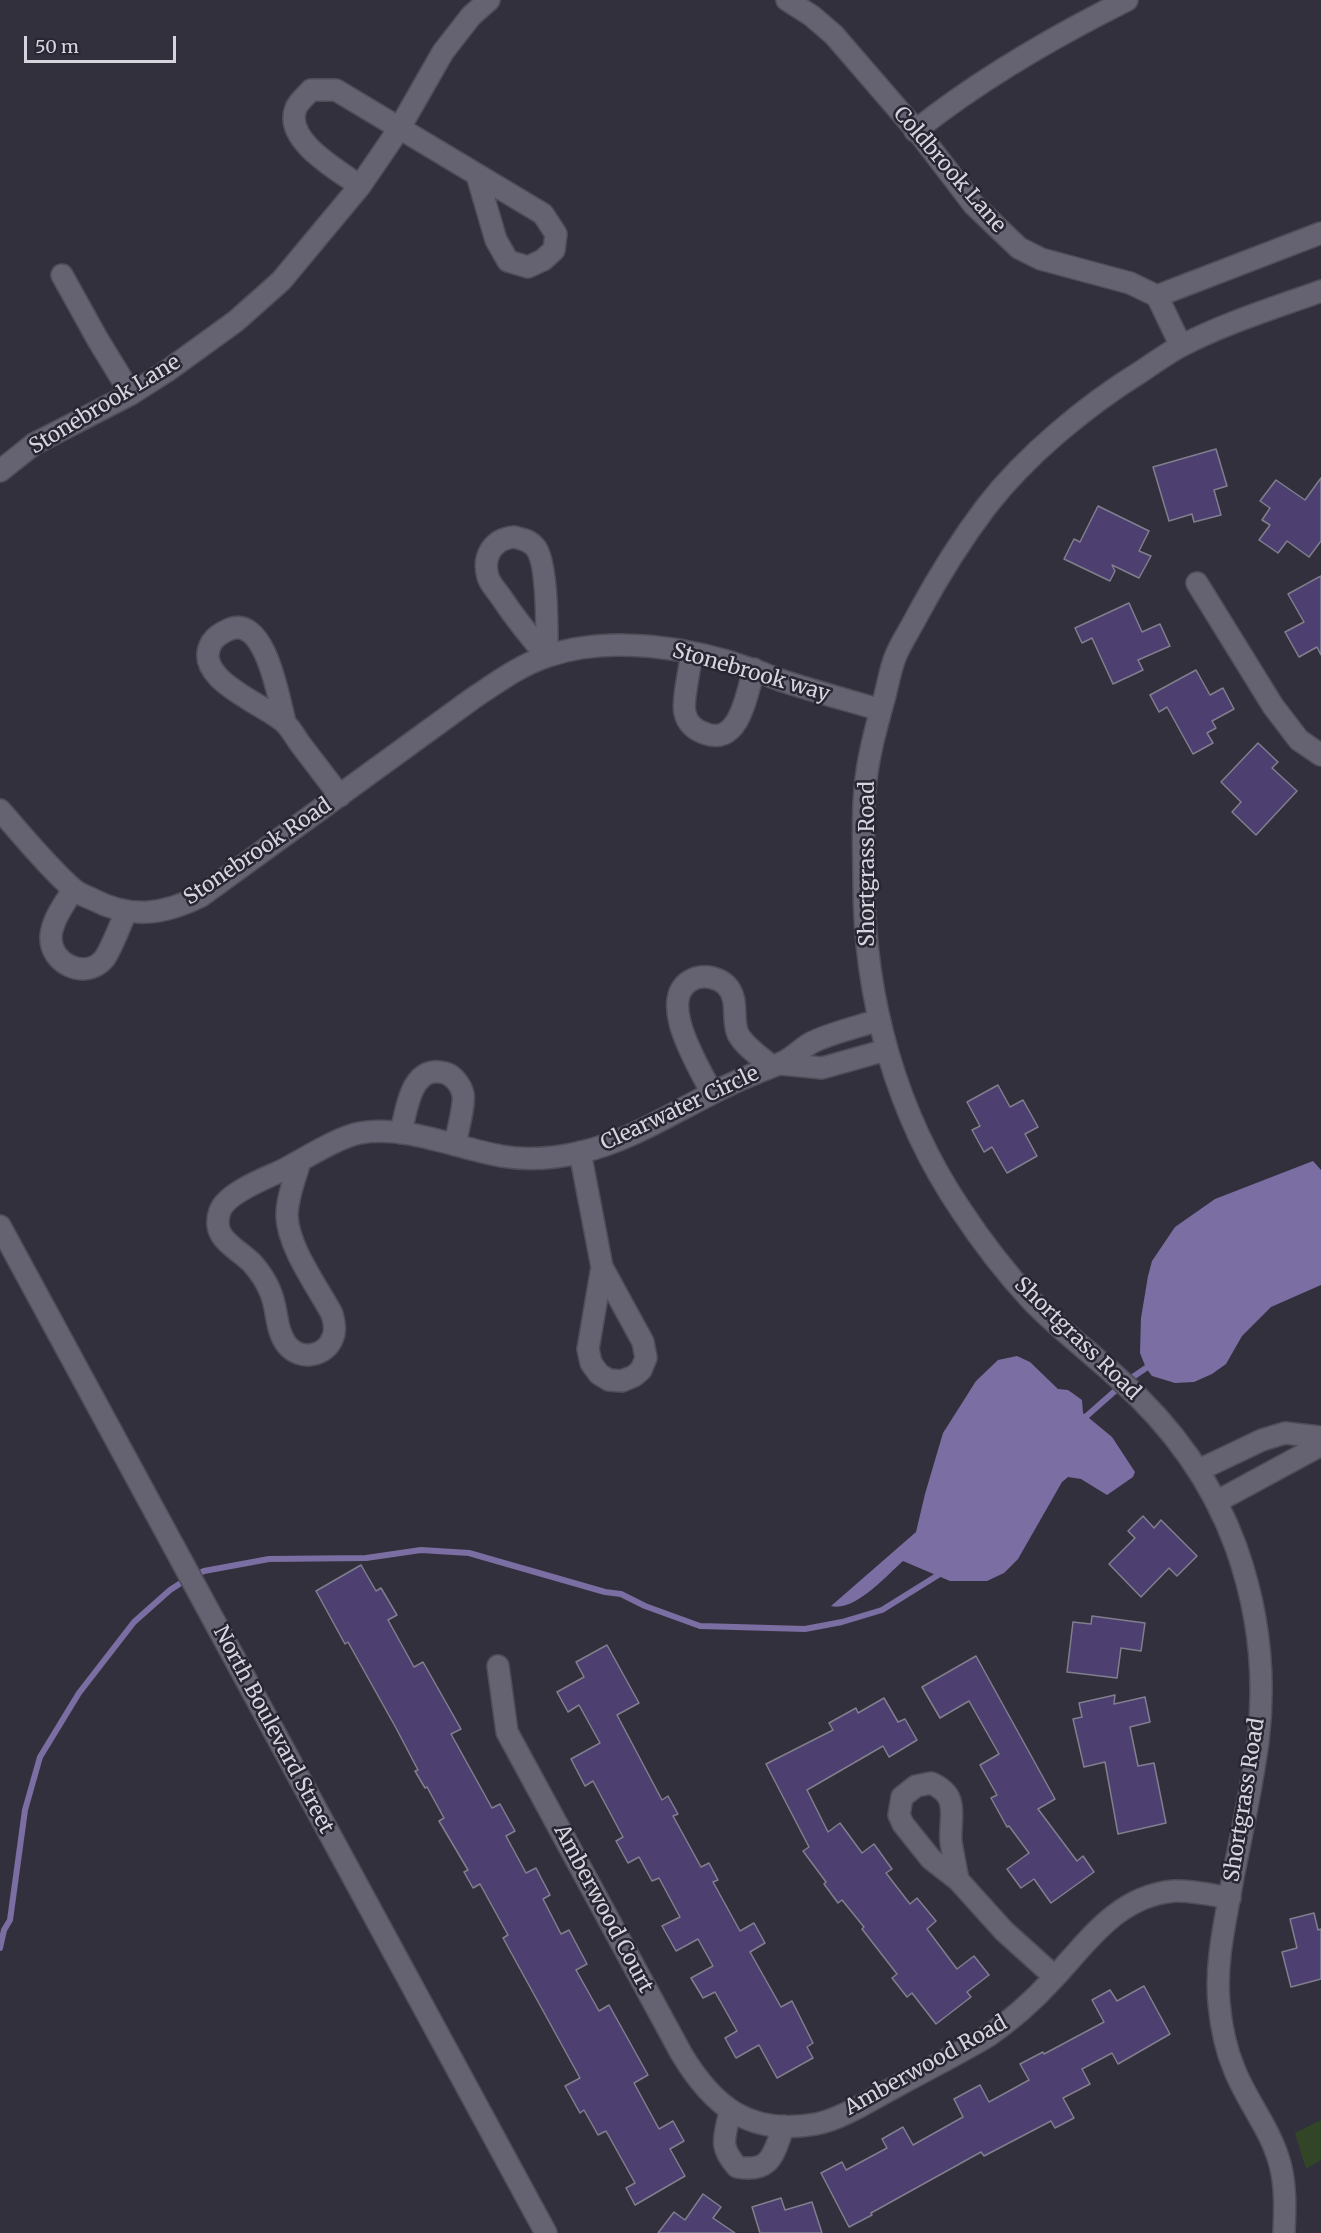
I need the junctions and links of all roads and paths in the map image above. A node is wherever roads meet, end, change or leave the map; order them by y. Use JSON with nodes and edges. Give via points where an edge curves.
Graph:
{"nodes":[{"id":1,"x":489,"y":0,"type":"edge"},
{"id":2,"x":787,"y":0,"type":"edge"},
{"id":3,"x":1127,"y":0,"type":"edge"},
{"id":4,"x":399,"y":129,"type":"junction"},
{"id":5,"x":915,"y":131,"type":"junction"},
{"id":6,"x":477,"y":175,"type":"dead end"},
{"id":7,"x":360,"y":186,"type":"junction"},
{"id":8,"x":1321,"y":233,"type":"edge"},
{"id":9,"x":62,"y":274,"type":"dead end"},
{"id":10,"x":1321,"y":291,"type":"edge"},
{"id":11,"x":1157,"y":296,"type":"junction"},
{"id":12,"x":1181,"y":346,"type":"junction"},
{"id":13,"x":131,"y":394,"type":"junction"},
{"id":14,"x":0,"y":471,"type":"edge"},
{"id":15,"x":1197,"y":584,"type":"dead end"},
{"id":16,"x":692,"y":653,"type":"junction"},
{"id":17,"x":547,"y":656,"type":"junction"},
{"id":18,"x":754,"y":669,"type":"junction"},
{"id":19,"x":881,"y":710,"type":"junction"},
{"id":20,"x":285,"y":722,"type":"dead end"},
{"id":21,"x":1321,"y":755,"type":"edge"},
{"id":22,"x":340,"y":796,"type":"junction"},
{"id":23,"x":0,"y":810,"type":"edge"},
{"id":24,"x":73,"y":890,"type":"junction"},
{"id":25,"x":126,"y":912,"type":"junction"},
{"id":26,"x":879,"y":1020,"type":"junction"},
{"id":27,"x":886,"y":1050,"type":"junction"},
{"id":28,"x":776,"y":1065,"type":"junction"},
{"id":29,"x":712,"y":1093,"type":"junction"},
{"id":30,"x":400,"y":1133,"type":"junction"},
{"id":31,"x":455,"y":1145,"type":"junction"},
{"id":32,"x":580,"y":1152,"type":"junction"},
{"id":33,"x":300,"y":1161,"type":"junction"},
{"id":34,"x":0,"y":1226,"type":"edge"},
{"id":35,"x":602,"y":1268,"type":"junction"},
{"id":36,"x":1321,"y":1437,"type":"edge"},
{"id":37,"x":1321,"y":1445,"type":"edge"},
{"id":38,"x":1199,"y":1470,"type":"junction"},
{"id":39,"x":1216,"y":1502,"type":"junction"},
{"id":40,"x":498,"y":1666,"type":"dead end"},
{"id":41,"x":958,"y":1880,"type":"dead end"},
{"id":42,"x":1230,"y":1898,"type":"junction"},
{"id":43,"x":1055,"y":1977,"type":"junction"},
{"id":44,"x":730,"y":2110,"type":"junction"},
{"id":45,"x":756,"y":2122,"type":"joint"},
{"id":46,"x":784,"y":2126,"type":"junction"},
{"id":47,"x":546,"y":2233,"type":"edge"},
{"id":48,"x":1284,"y":2233,"type":"edge"}],
"edges":[{"from":1,"to":4,"type":"street","name":"Stonebrook Lane","via":[[443,52]]},
{"from":2,"to":5,"type":"street","name":"Coldbrook Lane","via":[[834,36]]},
{"from":3,"to":5,"type":"street","via":[[957,97]]},
{"from":4,"to":6,"type":"street"},
{"from":4,"to":7,"type":"street","name":"Stonebrook Lane"},
{"from":4,"to":7,"type":"street","via":[[336,90],[311,90],[296,106],[293,122],[308,148]]},
{"from":5,"to":11,"type":"street","name":"Coldbrook Lane","via":[[974,205],[1019,248],[1041,259],[1130,283]]},
{"from":7,"to":13,"type":"street","name":"Stonebrook Lane","via":[[281,281],[259,301]]},
{"from":8,"to":11,"type":"street"},
{"from":9,"to":13,"type":"street"},
{"from":10,"to":12,"type":"street","name":"Shortgrass Road"},
{"from":11,"to":12,"type":"street"},
{"from":12,"to":19,"type":"street","name":"Shortgrass Road","via":[[1100,398],[1040,448],[988,504],[936,581],[895,658]]},
{"from":13,"to":14,"type":"street","name":"Stonebrook Lane","via":[[34,444]]},
{"from":15,"to":21,"type":"street","via":[[1273,706],[1299,740]]},
{"from":16,"to":17,"type":"street","name":"Stonebrook way","via":[[621,644]]},
{"from":16,"to":18,"type":"street","name":"Stonebrook way"},
{"from":16,"to":18,"type":"street","via":[[685,712],[689,723],[706,734],[725,733],[738,722]]},
{"from":17,"to":17,"type":"street","via":[[543,566],[537,548],[527,540],[504,538],[489,551],[488,578],[521,628]]},
{"from":17,"to":22,"type":"street","name":"Stonebrook way","via":[[482,692]]},
{"from":18,"to":19,"type":"street","name":"Stonebrook way","via":[[778,680]]},
{"from":19,"to":26,"type":"street","name":"Shortgrass Road","via":[[865,787],[864,859],[864,916]]},
{"from":20,"to":22,"type":"street"},
{"from":22,"to":25,"type":"street","name":"Stonebrook Road","via":[[201,896],[163,911]]},
{"from":23,"to":24,"type":"street","name":"Stonebrook Road"},
{"from":24,"to":25,"type":"street","name":"Stonebrook Road"},
{"from":24,"to":25,"type":"street","via":[[51,935],[55,955],[72,968],[93,966],[103,959]]},
{"from":26,"to":27,"type":"street","name":"Shortgrass Road"},
{"from":26,"to":28,"type":"street","name":"Clearwater Circle","via":[[812,1042]]},
{"from":27,"to":28,"type":"street","name":"Clearwater Circle","via":[[822,1068]]},
{"from":27,"to":38,"type":"street","name":"Shortgrass Road","via":[[928,1154],[991,1252],[1033,1301],[1151,1410]]},
{"from":28,"to":29,"type":"street","name":"Clearwater Circle"},
{"from":28,"to":29,"type":"street","via":[[738,1035],[733,994],[726,985],[708,977],[697,978],[681,990],[677,1015]]},
{"from":29,"to":32,"type":"street","name":"Clearwater Circle","via":[[634,1133]]},
{"from":30,"to":31,"type":"street","name":"Clearwater Circle"},
{"from":30,"to":31,"type":"street","via":[[415,1083],[432,1072],[445,1072],[459,1084],[463,1094]]},
{"from":30,"to":33,"type":"street","name":"Clearwater Circle","via":[[357,1133]]},
{"from":31,"to":32,"type":"street","name":"Clearwater Circle","via":[[539,1159]]},
{"from":32,"to":35,"type":"street"},
{"from":33,"to":33,"type":"street","name":"Clearwater Circle","via":[[227,1199],[218,1223],[220,1234],[251,1262],[270,1291],[280,1333],[288,1346],[298,1354],[309,1355],[329,1345],[334,1324],[290,1233],[289,1198]]},
{"from":34,"to":47,"type":"street","name":"North Boulevard Street"},
{"from":35,"to":35,"type":"street","via":[[588,1349],[599,1374],[622,1381],[641,1370],[646,1358],[643,1342]]},
{"from":36,"to":38,"type":"street","via":[[1285,1433]]},
{"from":37,"to":39,"type":"street"},
{"from":38,"to":39,"type":"street","name":"Shortgrass Road"},
{"from":39,"to":42,"type":"street","name":"Shortgrass Road","via":[[1236,1548],[1250,1596],[1258,1638],[1261,1692],[1258,1741]]},
{"from":40,"to":44,"type":"street","name":"Amberwood Court","via":[[507,1732],[696,2079]]},
{"from":41,"to":43,"type":"street","via":[[1004,1931]]},
{"from":42,"to":43,"type":"street","name":"Amberwood Road","via":[[1177,1891],[1125,1906],[1108,1918]]},
{"from":42,"to":48,"type":"street","name":"Shortgrass Road","via":[[1219,1960],[1218,1998],[1223,2031],[1234,2069],[1270,2135],[1280,2166],[1285,2198]]},
{"from":43,"to":46,"type":"street","name":"Amberwood Road","via":[[1008,2022],[970,2046],[850,2111],[818,2124]]},
{"from":44,"to":45,"type":"street","name":"Amberwood Court"},
{"from":44,"to":46,"type":"street","via":[[723,2146],[737,2167],[752,2170],[763,2165],[772,2157]]},
{"from":45,"to":46,"type":"street","name":"Amberwood Road"}]}
